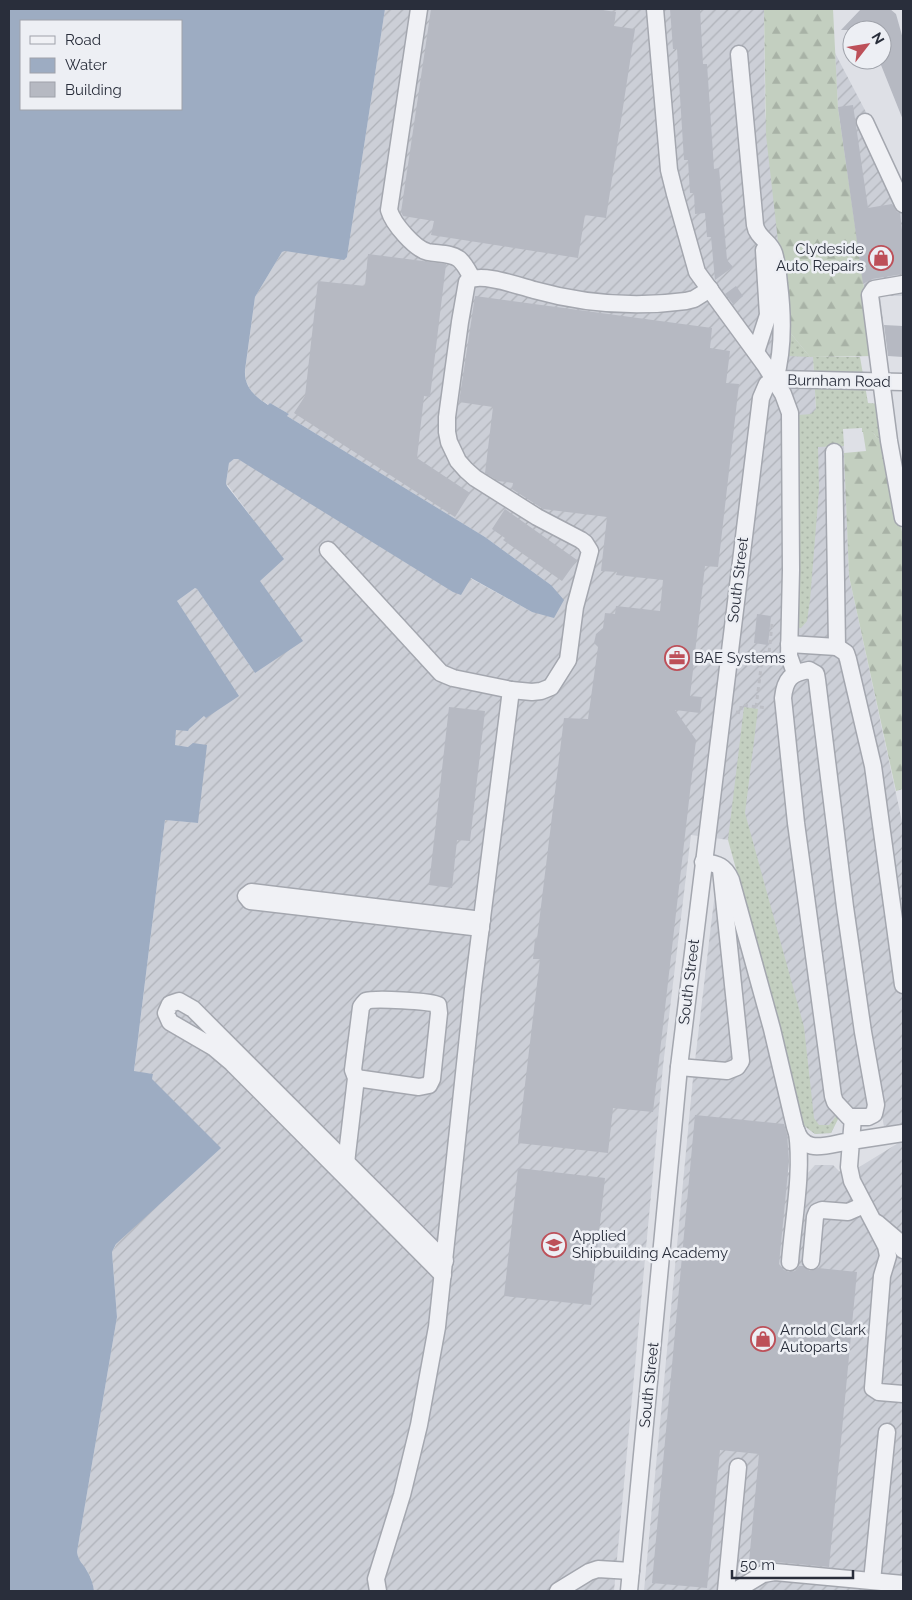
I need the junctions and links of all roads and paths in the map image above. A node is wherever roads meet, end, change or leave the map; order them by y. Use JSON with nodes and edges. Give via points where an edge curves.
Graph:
{"nodes":[{"id":1,"x":419,"y":9,"type":"edge"},
{"id":2,"x":655,"y":9,"type":"edge"},
{"id":3,"x":739,"y":54,"type":"dead end"},
{"id":4,"x":865,"y":122,"type":"dead end"},
{"id":5,"x":903,"y":204,"type":"edge"},
{"id":6,"x":762,"y":238,"type":"junction"},
{"id":7,"x":472,"y":278,"type":"junction"},
{"id":8,"x":903,"y":284,"type":"edge"},
{"id":9,"x":710,"y":289,"type":"junction"},
{"id":10,"x":756,"y":352,"type":"junction"},
{"id":11,"x":774,"y":380,"type":"junction"},
{"id":12,"x":882,"y":381,"type":"junction"},
{"id":13,"x":903,"y":382,"type":"edge"},
{"id":14,"x":834,"y":452,"type":"dead end"},
{"id":15,"x":903,"y":518,"type":"edge"},
{"id":16,"x":328,"y":550,"type":"dead end"},
{"id":17,"x":789,"y":644,"type":"junction"},
{"id":18,"x":837,"y":647,"type":"junction"},
{"id":19,"x":769,"y":653,"type":"dead end"},
{"id":20,"x":795,"y":673,"type":"junction"},
{"id":21,"x":511,"y":690,"type":"junction"},
{"id":22,"x":744,"y":705,"type":"dead end"},
{"id":23,"x":756,"y":707,"type":"junction"},
{"id":24,"x":763,"y":708,"type":"dead end"},
{"id":25,"x":703,"y":862,"type":"junction"},
{"id":26,"x":720,"y":865,"type":"junction"},
{"id":27,"x":481,"y":924,"type":"junction"},
{"id":28,"x":903,"y":985,"type":"edge"},
{"id":29,"x":679,"y":1067,"type":"junction"},
{"id":30,"x":356,"y":1078,"type":"junction"},
{"id":31,"x":853,"y":1118,"type":"junction"},
{"id":32,"x":797,"y":1132,"type":"junction"},
{"id":33,"x":903,"y":1133,"type":"edge"},
{"id":34,"x":851,"y":1141,"type":"junction"},
{"id":35,"x":346,"y":1163,"type":"junction"},
{"id":36,"x":868,"y":1212,"type":"junction"},
{"id":37,"x":903,"y":1250,"type":"edge"},
{"id":38,"x":811,"y":1261,"type":"dead end"},
{"id":39,"x":790,"y":1262,"type":"dead end"},
{"id":40,"x":444,"y":1268,"type":"junction"},
{"id":41,"x":903,"y":1394,"type":"edge"},
{"id":42,"x":887,"y":1432,"type":"dead end"},
{"id":43,"x":738,"y":1467,"type":"dead end"},
{"id":44,"x":631,"y":1571,"type":"junction"},
{"id":45,"x":872,"y":1581,"type":"junction"},
{"id":46,"x":903,"y":1584,"type":"edge"},
{"id":47,"x":378,"y":1591,"type":"edge"},
{"id":48,"x":558,"y":1591,"type":"edge"},
{"id":49,"x":629,"y":1591,"type":"edge"},
{"id":50,"x":726,"y":1591,"type":"edge"},
{"id":51,"x":735,"y":1591,"type":"edge"}],
"edges":[{"from":1,"to":7,"type":"street","via":[[389,210],[392,219],[416,246],[428,252],[455,256]]},
{"from":2,"to":9,"type":"street","via":[[671,180],[698,272]]},
{"from":3,"to":6,"type":"street","via":[[755,225]]},
{"from":4,"to":5,"type":"street"},
{"from":6,"to":10,"type":"street","via":[[768,315]]},
{"from":6,"to":11,"type":"street","name":"South Street","via":[[775,255],[781,298],[781,355]]},
{"from":7,"to":9,"type":"street","via":[[628,306],[686,301]]},
{"from":7,"to":21,"type":"street","via":[[465,292],[447,417],[447,432],[453,452],[476,478],[537,517],[582,540],[590,551],[575,606],[566,664],[547,690]]},
{"from":8,"to":12,"type":"street","via":[[874,289],[870,295]]},
{"from":9,"to":10,"type":"street"},
{"from":10,"to":11,"type":"street"},
{"from":11,"to":12,"type":"street","name":"Burnham Road"},
{"from":11,"to":17,"type":"street","via":[[788,404],[792,422]]},
{"from":11,"to":25,"type":"street","name":"South Street","via":[[764,388],[760,405]]},
{"from":12,"to":13,"type":"street","name":"Burnham Road"},
{"from":12,"to":15,"type":"street"},
{"from":14,"to":18,"type":"street"},
{"from":16,"to":21,"type":"street","via":[[440,673]]},
{"from":17,"to":18,"type":"street"},
{"from":17,"to":20,"type":"street"},
{"from":18,"to":28,"type":"street","via":[[846,653],[848,659],[873,766]]},
{"from":19,"to":23,"type":"path","via":[[763,652]]},
{"from":20,"to":31,"type":"street","via":[[786,684],[783,706],[801,865],[833,1096],[846,1115]]},
{"from":20,"to":31,"type":"street","via":[[809,670],[818,680],[845,907],[876,1105],[874,1114]]},
{"from":21,"to":27,"type":"street"},
{"from":22,"to":23,"type":"path"},
{"from":23,"to":24,"type":"path"},
{"from":25,"to":26,"type":"street"},
{"from":25,"to":29,"type":"street","name":"South Street"},
{"from":26,"to":29,"type":"street","via":[[741,1061],[727,1071]]},
{"from":26,"to":32,"type":"street","via":[[728,873],[734,890]]},
{"from":27,"to":27,"type":"street","via":[[250,901],[246,896],[251,892]]},
{"from":27,"to":40,"type":"street"},
{"from":29,"to":44,"type":"street","name":"South Street"},
{"from":30,"to":30,"type":"street","via":[[353,1070],[363,1004],[377,1000],[438,1005],[429,1085],[420,1087]]},
{"from":30,"to":35,"type":"street"},
{"from":31,"to":34,"type":"street"},
{"from":32,"to":34,"type":"street","via":[[809,1146]]},
{"from":32,"to":39,"type":"street","via":[[798,1173]]},
{"from":33,"to":34,"type":"street"},
{"from":34,"to":36,"type":"street","via":[[850,1174]]},
{"from":35,"to":40,"type":"street"},
{"from":35,"to":40,"type":"street","via":[[193,1009],[179,1001],[170,1004],[166,1013],[170,1022],[213,1047],[232,1063]]},
{"from":36,"to":37,"type":"street"},
{"from":36,"to":38,"type":"street","via":[[818,1212]]},
{"from":36,"to":41,"type":"street","via":[[888,1256],[882,1276],[873,1388],[879,1392]]},
{"from":40,"to":47,"type":"street","via":[[433,1356],[419,1425],[376,1579]]},
{"from":42,"to":45,"type":"street"},
{"from":43,"to":50,"type":"street"},
{"from":44,"to":48,"type":"street","via":[[598,1569]]},
{"from":44,"to":49,"type":"street","name":"South Street"},
{"from":45,"to":46,"type":"street"},
{"from":45,"to":51,"type":"street","via":[[769,1572]]}]}
